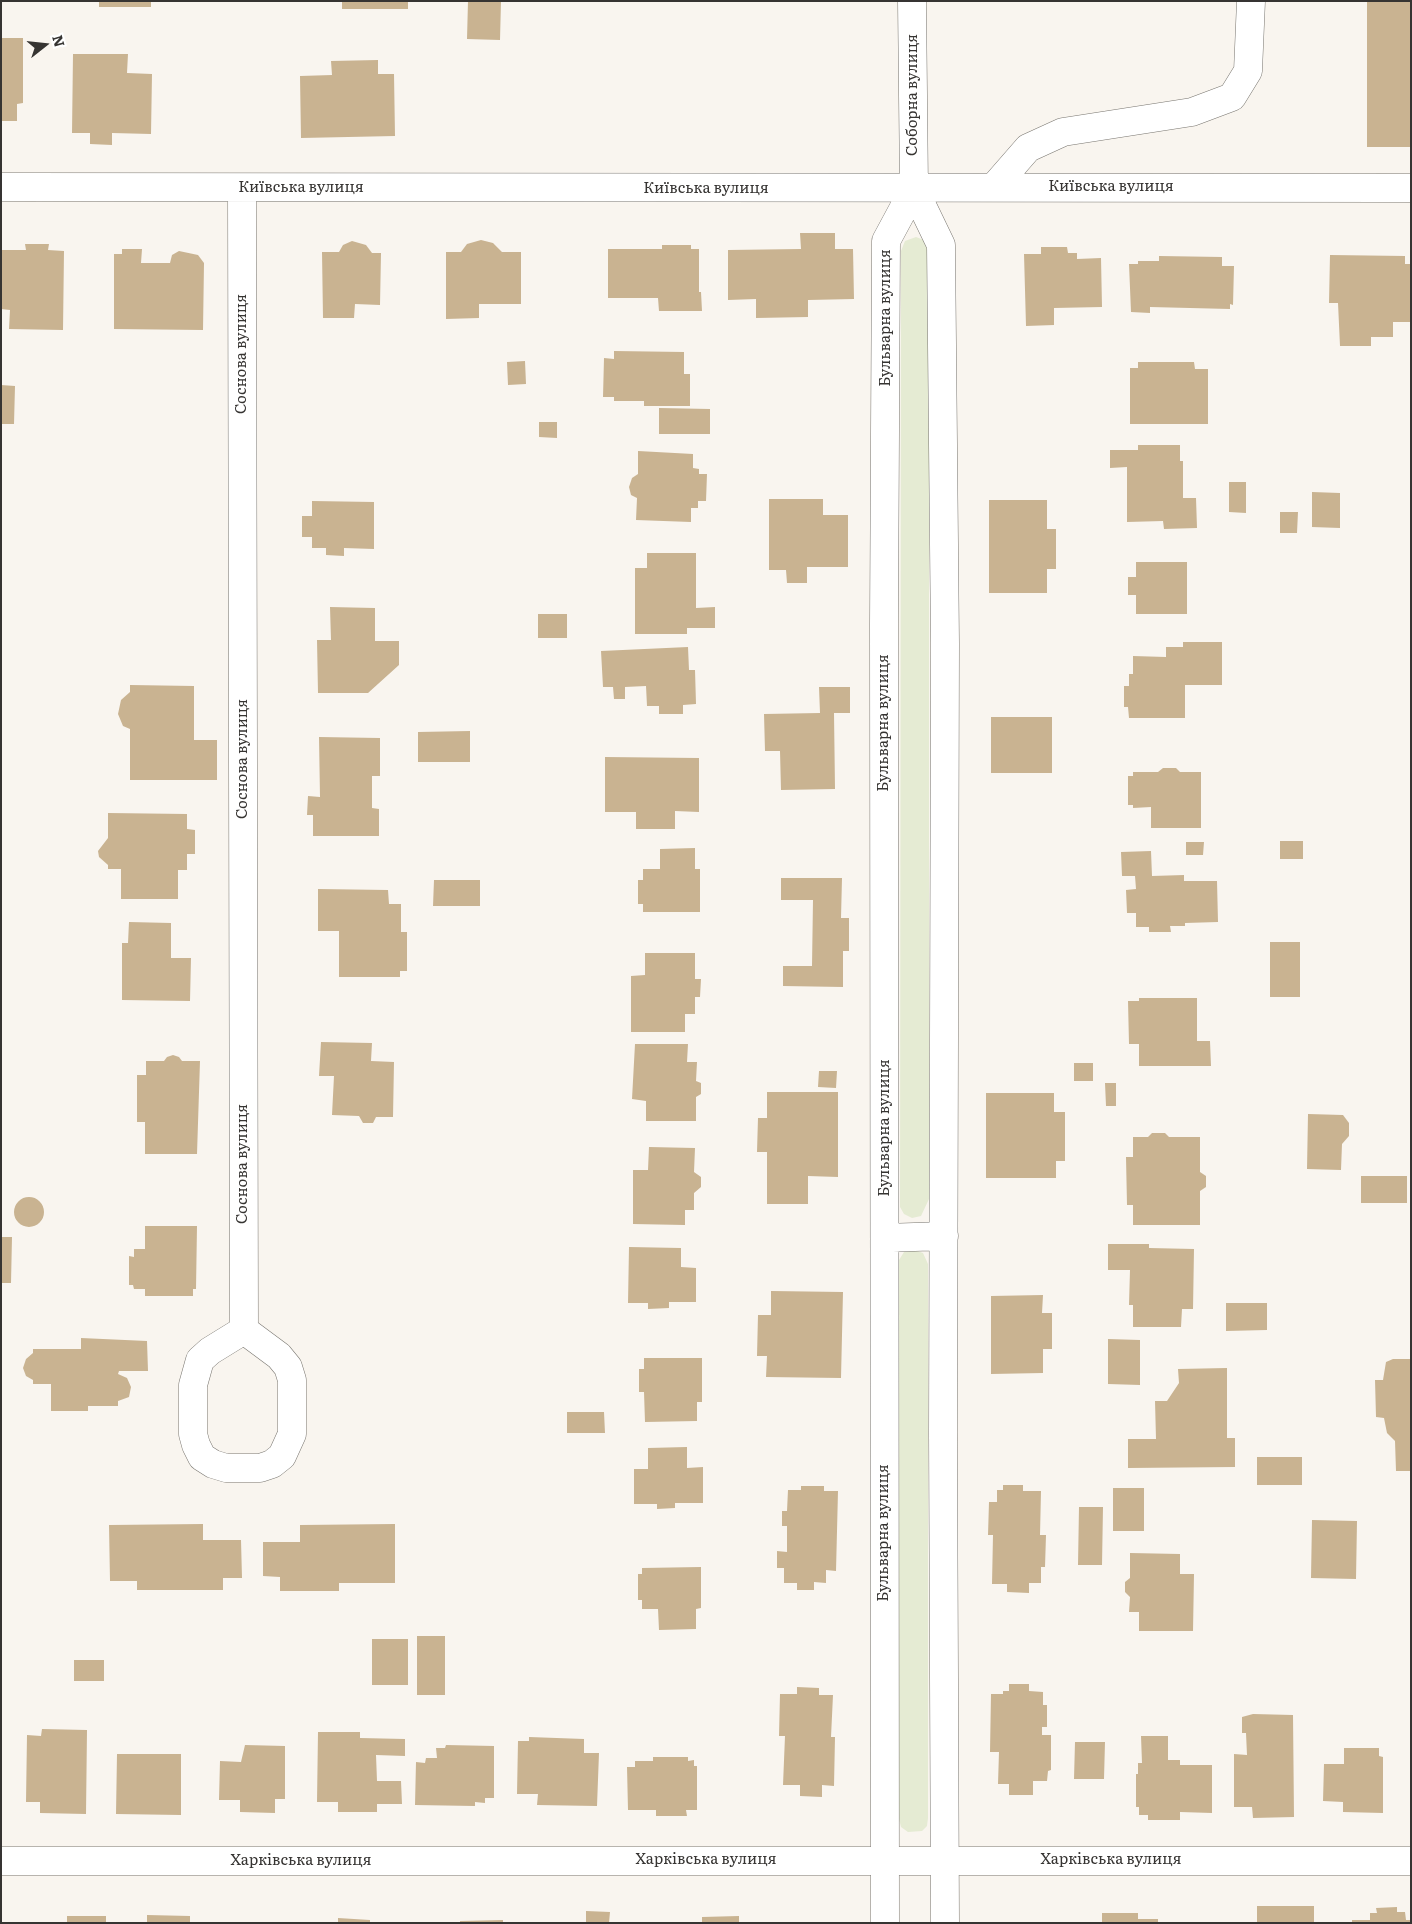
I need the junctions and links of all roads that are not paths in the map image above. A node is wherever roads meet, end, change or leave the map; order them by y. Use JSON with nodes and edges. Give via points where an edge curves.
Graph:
{"nodes":[{"id":1,"x":912,"y":1,"type":"edge"},
{"id":2,"x":1251,"y":1,"type":"edge"},
{"id":3,"x":994,"y":186,"type":"junction"},
{"id":4,"x":1,"y":187,"type":"edge"},
{"id":5,"x":242,"y":188,"type":"junction"},
{"id":6,"x":1411,"y":188,"type":"edge"},
{"id":7,"x":914,"y":190,"type":"junction"},
{"id":8,"x":944,"y":1236,"type":"junction"},
{"id":9,"x":885,"y":1238,"type":"junction"},
{"id":10,"x":244,"y":1330,"type":"junction"},
{"id":11,"x":884,"y":1860,"type":"junction"},
{"id":12,"x":944,"y":1860,"type":"junction"},
{"id":13,"x":1,"y":1861,"type":"edge"},
{"id":14,"x":1411,"y":1861,"type":"edge"},
{"id":15,"x":885,"y":1923,"type":"edge"},
{"id":16,"x":945,"y":1923,"type":"edge"}],
"edges":[{"from":1,"to":7,"type":"street","name":"Соборна вулиця"},
{"from":2,"to":3,"type":"street","via":[[1248,71],[1232,97],[1192,112],[1063,132],[1028,148]]},
{"from":3,"to":6,"type":"street","name":"Київська вулиця"},
{"from":3,"to":7,"type":"street","name":"Київська вулиця"},
{"from":4,"to":5,"type":"street","name":"Київська вулиця"},
{"from":5,"to":7,"type":"street","name":"Київська вулиця"},
{"from":5,"to":10,"type":"street","name":"Соснова вулиця"},
{"from":7,"to":8,"type":"street","via":[[942,244],[946,693]]},
{"from":7,"to":9,"type":"street","name":"Бульварна вулиця","via":[[886,241]]},
{"from":8,"to":9,"type":"street"},
{"from":8,"to":12,"type":"street"},
{"from":9,"to":11,"type":"street","name":"Бульварна вулиця"},
{"from":10,"to":10,"type":"street","via":[[279,1356],[288,1367],[292,1380],[292,1434],[282,1456],[272,1464],[260,1468],[226,1468],[202,1457],[196,1445],[193,1385],[200,1360]]},
{"from":11,"to":12,"type":"street","name":"Харківська вулиця"},
{"from":11,"to":13,"type":"street","name":"Харківська вулиця"},
{"from":11,"to":15,"type":"street","name":"Бульварна вулиця"},
{"from":12,"to":14,"type":"street","name":"Харківська вулиця"},
{"from":12,"to":16,"type":"street"}]}
